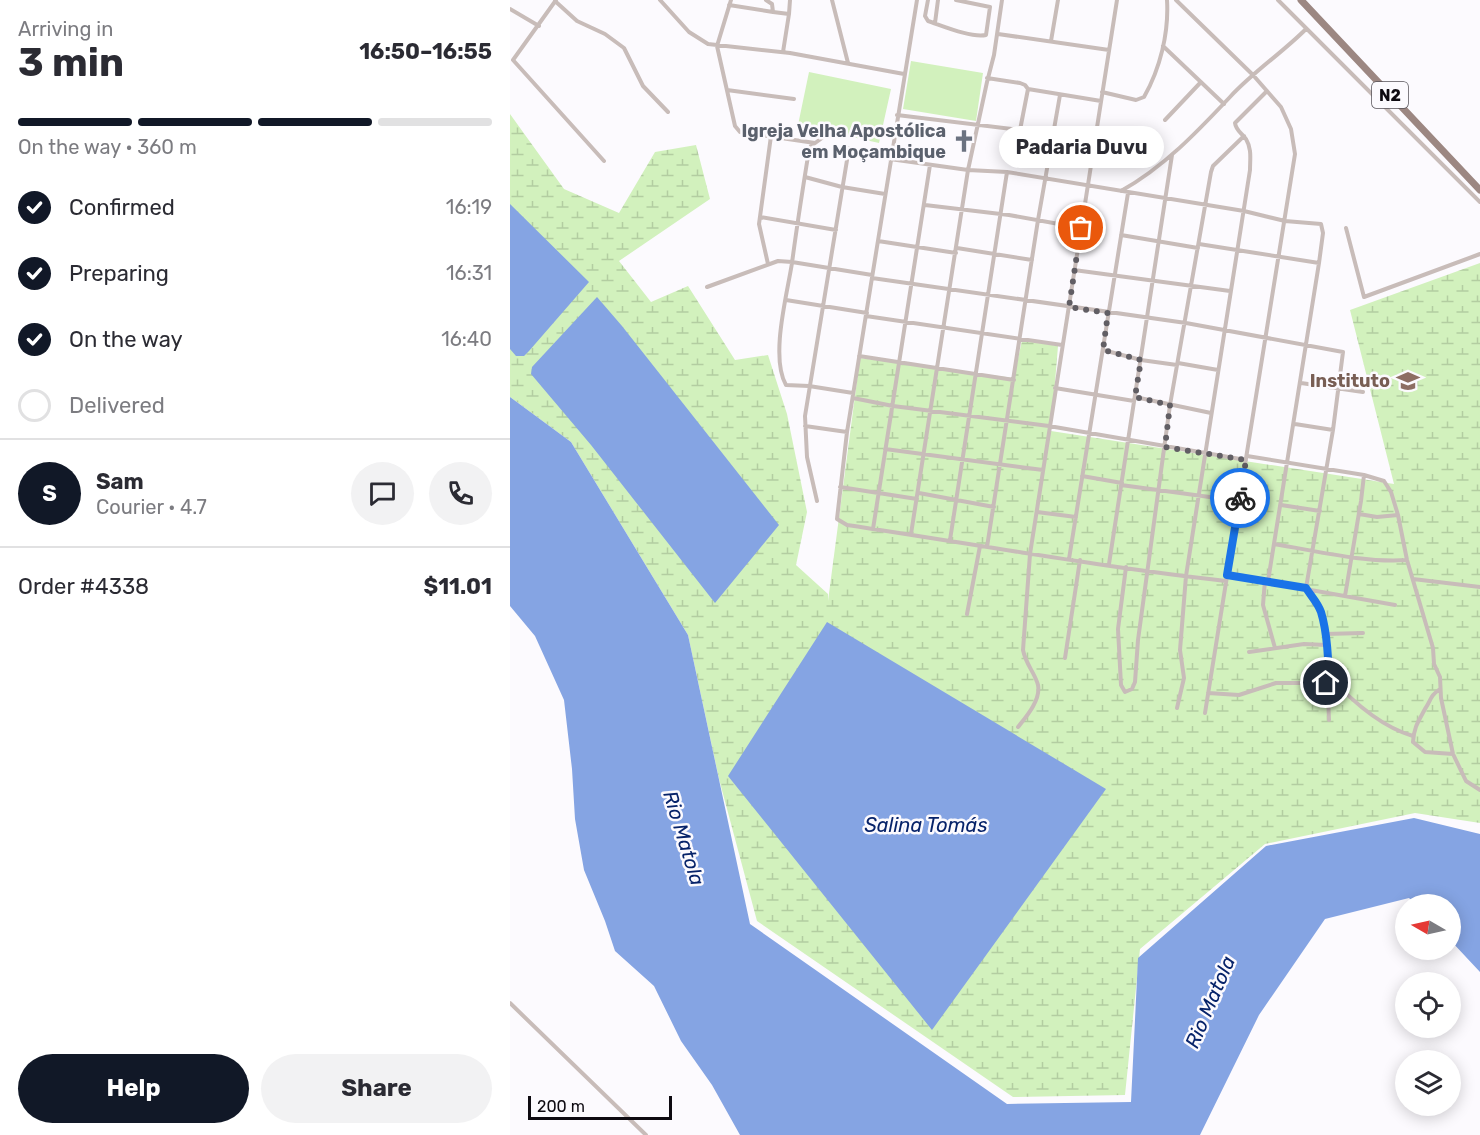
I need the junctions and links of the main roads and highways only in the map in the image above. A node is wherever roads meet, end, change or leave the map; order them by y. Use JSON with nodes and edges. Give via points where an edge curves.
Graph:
{"nodes":[{"id":1,"x":1301,"y":0,"type":"edge"},
{"id":2,"x":1480,"y":190,"type":"edge"}],
"edges":[{"from":1,"to":2,"type":"main road","number":"N2"}]}
